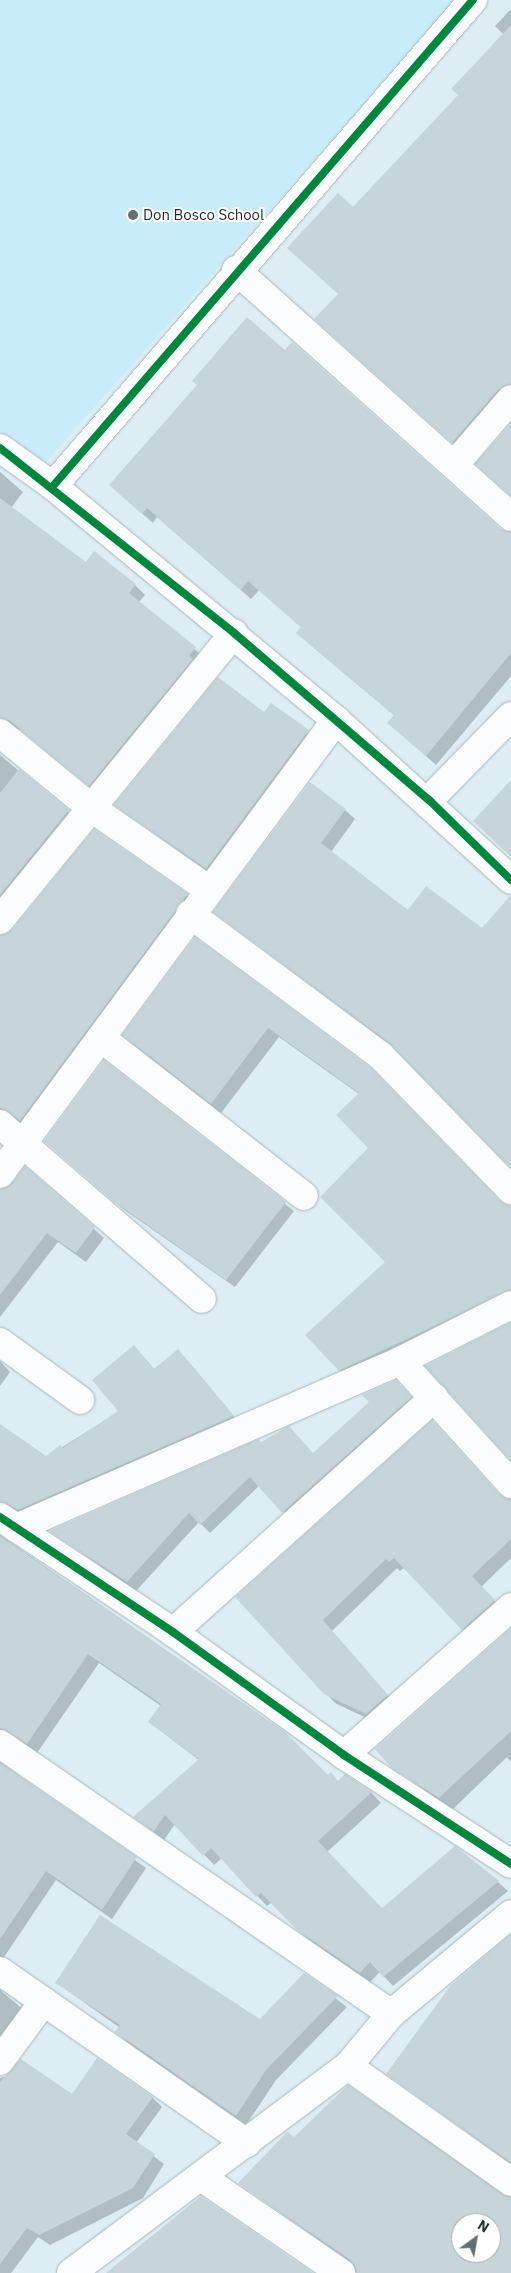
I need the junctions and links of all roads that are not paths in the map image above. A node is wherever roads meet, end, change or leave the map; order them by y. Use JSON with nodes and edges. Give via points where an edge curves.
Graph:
{"nodes":[{"id":1,"x":473,"y":0,"type":"edge"},
{"id":2,"x":236,"y":270,"type":"junction"},
{"id":3,"x":511,"y":399,"type":"edge"},
{"id":4,"x":0,"y":448,"type":"edge"},
{"id":5,"x":454,"y":465,"type":"junction"},
{"id":6,"x":52,"y":486,"type":"junction"},
{"id":7,"x":511,"y":517,"type":"edge"},
{"id":8,"x":234,"y":633,"type":"junction"},
{"id":9,"x":511,"y":716,"type":"edge"},
{"id":10,"x":336,"y":720,"type":"junction"},
{"id":11,"x":0,"y":733,"type":"edge"},
{"id":12,"x":428,"y":800,"type":"junction"},
{"id":13,"x":90,"y":807,"type":"junction"},
{"id":14,"x":511,"y":880,"type":"edge"},
{"id":15,"x":208,"y":889,"type":"junction"},
{"id":16,"x":190,"y":914,"type":"junction"},
{"id":17,"x":0,"y":920,"type":"edge"},
{"id":18,"x":101,"y":1038,"type":"junction"},
{"id":19,"x":0,"y":1124,"type":"edge"},
{"id":20,"x":24,"y":1142,"type":"junction"},
{"id":21,"x":0,"y":1174,"type":"edge"},
{"id":22,"x":511,"y":1190,"type":"edge"},
{"id":23,"x":304,"y":1196,"type":"dead end"},
{"id":24,"x":202,"y":1299,"type":"dead end"},
{"id":25,"x":511,"y":1305,"type":"edge"},
{"id":26,"x":0,"y":1342,"type":"edge"},
{"id":27,"x":400,"y":1362,"type":"junction"},
{"id":28,"x":434,"y":1398,"type":"junction"},
{"id":29,"x":80,"y":1400,"type":"dead end"},
{"id":30,"x":511,"y":1484,"type":"edge"},
{"id":31,"x":8,"y":1523,"type":"edge"},
{"id":32,"x":511,"y":1607,"type":"edge"},
{"id":33,"x":173,"y":1632,"type":"junction"},
{"id":34,"x":0,"y":1744,"type":"edge"},
{"id":35,"x":344,"y":1755,"type":"junction"},
{"id":36,"x":511,"y":1864,"type":"edge"},
{"id":37,"x":511,"y":1914,"type":"edge"},
{"id":38,"x":0,"y":1971,"type":"edge"},
{"id":39,"x":44,"y":2002,"type":"junction"},
{"id":40,"x":391,"y":2014,"type":"junction"},
{"id":41,"x":0,"y":2061,"type":"edge"},
{"id":42,"x":348,"y":2066,"type":"junction"},
{"id":43,"x":247,"y":2143,"type":"junction"},
{"id":44,"x":201,"y":2177,"type":"junction"},
{"id":45,"x":511,"y":2182,"type":"edge"},
{"id":46,"x":71,"y":2273,"type":"edge"},
{"id":47,"x":341,"y":2273,"type":"edge"}],
"edges":[{"from":1,"to":2,"type":"street"},
{"from":2,"to":5,"type":"street"},
{"from":2,"to":6,"type":"street"},
{"from":3,"to":5,"type":"street"},
{"from":4,"to":6,"type":"street"},
{"from":5,"to":7,"type":"street"},
{"from":6,"to":8,"type":"street"},
{"from":8,"to":10,"type":"street"},
{"from":8,"to":13,"type":"street"},
{"from":9,"to":12,"type":"street"},
{"from":10,"to":12,"type":"street"},
{"from":10,"to":15,"type":"street"},
{"from":11,"to":13,"type":"street"},
{"from":12,"to":14,"type":"street"},
{"from":13,"to":15,"type":"street"},
{"from":13,"to":17,"type":"street"},
{"from":15,"to":16,"type":"street"},
{"from":16,"to":18,"type":"street"},
{"from":16,"to":22,"type":"street","via":[[381,1056]]},
{"from":18,"to":20,"type":"street"},
{"from":18,"to":23,"type":"street"},
{"from":19,"to":20,"type":"street"},
{"from":20,"to":21,"type":"street"},
{"from":20,"to":24,"type":"street"},
{"from":25,"to":27,"type":"street"},
{"from":26,"to":29,"type":"street"},
{"from":27,"to":28,"type":"street"},
{"from":27,"to":31,"type":"street"},
{"from":28,"to":30,"type":"street"},
{"from":28,"to":33,"type":"street"},
{"from":31,"to":33,"type":"street"},
{"from":32,"to":35,"type":"street"},
{"from":33,"to":35,"type":"street"},
{"from":34,"to":40,"type":"street"},
{"from":35,"to":36,"type":"street"},
{"from":37,"to":40,"type":"street"},
{"from":38,"to":39,"type":"street"},
{"from":39,"to":41,"type":"street"},
{"from":39,"to":43,"type":"street"},
{"from":40,"to":42,"type":"street"},
{"from":42,"to":43,"type":"street"},
{"from":42,"to":45,"type":"street"},
{"from":43,"to":44,"type":"street"},
{"from":44,"to":46,"type":"street"},
{"from":44,"to":47,"type":"street"}]}
